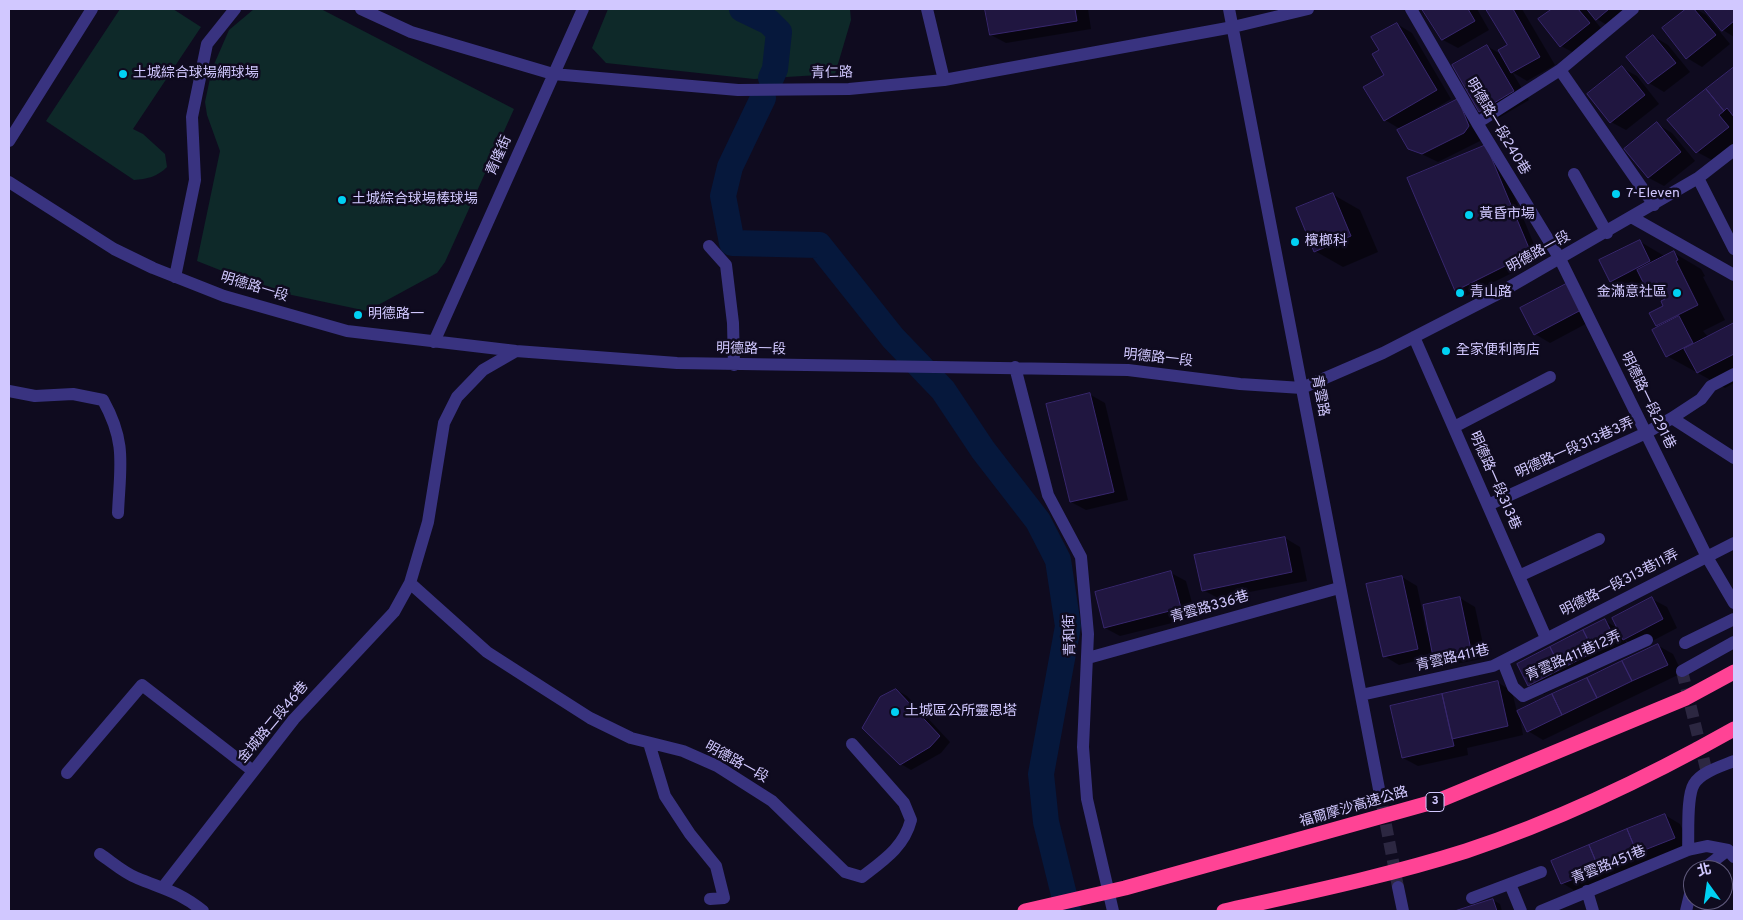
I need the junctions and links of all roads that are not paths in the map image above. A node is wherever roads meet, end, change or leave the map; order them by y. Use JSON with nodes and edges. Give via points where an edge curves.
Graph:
{"nodes":[{"id":1,"x":92,"y":9,"type":"edge"},
{"id":2,"x":235,"y":9,"type":"edge"},
{"id":3,"x":361,"y":9,"type":"edge"},
{"id":4,"x":583,"y":9,"type":"edge"},
{"id":5,"x":927,"y":9,"type":"edge"},
{"id":6,"x":1229,"y":9,"type":"edge"},
{"id":7,"x":1308,"y":9,"type":"edge"},
{"id":8,"x":1412,"y":9,"type":"edge"},
{"id":9,"x":1633,"y":9,"type":"edge"},
{"id":10,"x":1233,"y":28,"type":"junction"},
{"id":11,"x":1560,"y":70,"type":"junction"},
{"id":12,"x":552,"y":74,"type":"junction"},
{"id":13,"x":944,"y":80,"type":"junction"},
{"id":14,"x":1476,"y":123,"type":"junction"},
{"id":15,"x":9,"y":140,"type":"edge"},
{"id":16,"x":1734,"y":150,"type":"edge"},
{"id":17,"x":1574,"y":174,"type":"dead end"},
{"id":18,"x":1698,"y":178,"type":"junction"},
{"id":19,"x":9,"y":182,"type":"edge"},
{"id":20,"x":1654,"y":205,"type":"junction"},
{"id":21,"x":1632,"y":218,"type":"junction"},
{"id":22,"x":1606,"y":232,"type":"junction"},
{"id":23,"x":709,"y":246,"type":"dead end"},
{"id":24,"x":1734,"y":249,"type":"edge"},
{"id":25,"x":1560,"y":259,"type":"junction"},
{"id":26,"x":1734,"y":274,"type":"edge"},
{"id":27,"x":175,"y":277,"type":"junction"},
{"id":28,"x":1414,"y":337,"type":"junction"},
{"id":29,"x":434,"y":342,"type":"junction"},
{"id":30,"x":516,"y":351,"type":"junction"},
{"id":31,"x":734,"y":365,"type":"junction"},
{"id":32,"x":1015,"y":367,"type":"junction"},
{"id":33,"x":1734,"y":374,"type":"edge"},
{"id":34,"x":1550,"y":377,"type":"dead end"},
{"id":35,"x":1302,"y":388,"type":"junction"},
{"id":36,"x":9,"y":391,"type":"edge"},
{"id":37,"x":1672,"y":418,"type":"junction"},
{"id":38,"x":1454,"y":427,"type":"junction"},
{"id":39,"x":1646,"y":433,"type":"junction"},
{"id":40,"x":1734,"y":458,"type":"edge"},
{"id":41,"x":1488,"y":505,"type":"junction"},
{"id":42,"x":118,"y":513,"type":"dead end"},
{"id":43,"x":1599,"y":539,"type":"dead end"},
{"id":44,"x":1734,"y":543,"type":"edge"},
{"id":45,"x":1707,"y":557,"type":"junction"},
{"id":46,"x":1519,"y":576,"type":"junction"},
{"id":47,"x":410,"y":583,"type":"junction"},
{"id":48,"x":1340,"y":588,"type":"junction"},
{"id":49,"x":1734,"y":602,"type":"edge"},
{"id":50,"x":1734,"y":619,"type":"edge"},
{"id":51,"x":1546,"y":638,"type":"junction"},
{"id":52,"x":1647,"y":640,"type":"dead end"},
{"id":53,"x":1734,"y":642,"type":"edge"},
{"id":54,"x":1685,"y":643,"type":"dead end"},
{"id":55,"x":1088,"y":658,"type":"junction"},
{"id":56,"x":1503,"y":662,"type":"junction"},
{"id":57,"x":1682,"y":671,"type":"dead end"},
{"id":58,"x":1734,"y":672,"type":"edge"},
{"id":59,"x":1361,"y":696,"type":"junction"},
{"id":60,"x":1734,"y":729,"type":"edge"},
{"id":61,"x":649,"y":743,"type":"junction"},
{"id":62,"x":852,"y":744,"type":"dead end"},
{"id":63,"x":1734,"y":761,"type":"edge"},
{"id":64,"x":253,"y":771,"type":"junction"},
{"id":65,"x":67,"y":773,"type":"dead end"},
{"id":66,"x":1379,"y":789,"type":"tunnel mouth"},
{"id":67,"x":1688,"y":850,"type":"junction"},
{"id":68,"x":1731,"y":853,"type":"edge"},
{"id":69,"x":100,"y":854,"type":"dead end"},
{"id":70,"x":1719,"y":860,"type":"edge"},
{"id":71,"x":1541,"y":872,"type":"dead end"},
{"id":72,"x":1510,"y":884,"type":"junction"},
{"id":73,"x":164,"y":886,"type":"junction"},
{"id":74,"x":1398,"y":887,"type":"tunnel mouth"},
{"id":75,"x":1587,"y":891,"type":"junction"},
{"id":76,"x":1472,"y":898,"type":"dead end"},
{"id":77,"x":710,"y":900,"type":"dead end"},
{"id":78,"x":203,"y":911,"type":"edge"},
{"id":79,"x":1024,"y":911,"type":"edge"},
{"id":80,"x":1113,"y":911,"type":"edge"},
{"id":81,"x":1224,"y":911,"type":"edge"},
{"id":82,"x":1403,"y":911,"type":"edge"},
{"id":83,"x":1521,"y":911,"type":"edge"},
{"id":84,"x":1541,"y":911,"type":"edge"},
{"id":85,"x":1593,"y":911,"type":"edge"}],
"edges":[{"from":1,"to":15,"type":"street"},
{"from":2,"to":27,"type":"street","via":[[207,44],[192,118],[195,180]]},
{"from":3,"to":12,"type":"street","name":"青仁路","via":[[411,32]]},
{"from":4,"to":12,"type":"street","name":"青隆街"},
{"from":5,"to":13,"type":"street"},
{"from":6,"to":10,"type":"street","name":"青雲路"},
{"from":7,"to":10,"type":"street","name":"青仁路"},
{"from":8,"to":14,"type":"street","name":"明德路一段240巷"},
{"from":9,"to":11,"type":"street"},
{"from":10,"to":13,"type":"street","name":"青仁路"},
{"from":10,"to":35,"type":"street","name":"青雲路"},
{"from":11,"to":14,"type":"street"},
{"from":11,"to":20,"type":"street"},
{"from":12,"to":13,"type":"street","name":"青仁路","via":[[738,90],[848,89]]},
{"from":12,"to":29,"type":"street","name":"青隆街"},
{"from":14,"to":25,"type":"street","name":"明德路一段240巷"},
{"from":16,"to":18,"type":"street","name":"明德路一段"},
{"from":17,"to":22,"type":"street"},
{"from":18,"to":20,"type":"street","name":"明德路一段"},
{"from":18,"to":24,"type":"street"},
{"from":19,"to":27,"type":"street","name":"明德路一段","via":[[114,249]]},
{"from":20,"to":21,"type":"street","name":"明德路一段"},
{"from":21,"to":22,"type":"street","name":"明德路一段"},
{"from":21,"to":26,"type":"street"},
{"from":22,"to":25,"type":"street","name":"明德路一段"},
{"from":23,"to":31,"type":"street","via":[[726,265]]},
{"from":25,"to":28,"type":"street","name":"明德路一段"},
{"from":25,"to":39,"type":"street","name":"明德路一段291巷"},
{"from":27,"to":29,"type":"street","name":"明德路一段","via":[[224,296],[347,331]]},
{"from":28,"to":35,"type":"street","name":"明德路一段"},
{"from":28,"to":38,"type":"street","name":"明德路一段313巷"},
{"from":29,"to":30,"type":"street","name":"明德路一段"},
{"from":30,"to":31,"type":"street","name":"明德路一段"},
{"from":30,"to":47,"type":"street","via":[[483,370],[457,397],[444,423],[428,522]]},
{"from":31,"to":32,"type":"street","name":"明德路一段"},
{"from":32,"to":35,"type":"street","name":"明德路一段","via":[[1128,370]]},
{"from":32,"to":55,"type":"street","name":"青和街","via":[[1048,495],[1081,557]]},
{"from":33,"to":37,"type":"street","name":"明德路一段313巷3弄","via":[[1710,386],[1701,399]]},
{"from":34,"to":38,"type":"street"},
{"from":35,"to":48,"type":"street","name":"青雲路"},
{"from":36,"to":42,"type":"street","via":[[35,396],[73,394],[102,400],[113,418],[121,446]]},
{"from":37,"to":39,"type":"street","name":"明德路一段313巷3弄"},
{"from":37,"to":40,"type":"street"},
{"from":38,"to":41,"type":"street","name":"明德路一段313巷"},
{"from":39,"to":41,"type":"street","name":"明德路一段313巷3弄"},
{"from":39,"to":45,"type":"street","name":"明德路一段291巷"},
{"from":41,"to":46,"type":"street","name":"明德路一段313巷"},
{"from":43,"to":46,"type":"street"},
{"from":44,"to":45,"type":"street","name":"明德路一段313巷11弄"},
{"from":45,"to":49,"type":"street"},
{"from":45,"to":51,"type":"street","name":"明德路一段313巷11弄"},
{"from":46,"to":51,"type":"street","name":"明德路一段313巷"},
{"from":47,"to":61,"type":"street","name":"明德路一段","via":[[487,652],[590,718]]},
{"from":47,"to":64,"type":"street","name":"金城路二段46巷","via":[[394,612],[294,719]]},
{"from":48,"to":55,"type":"street","name":"青雲路336巷"},
{"from":48,"to":59,"type":"street","name":"青雲路"},
{"from":50,"to":54,"type":"street"},
{"from":51,"to":56,"type":"street","name":"青雲路411巷"},
{"from":52,"to":56,"type":"street","name":"青雲路411巷12弄","via":[[1523,696],[1513,687]]},
{"from":53,"to":57,"type":"street"},
{"from":55,"to":80,"type":"street","name":"青和街","via":[[1083,747],[1087,800]]},
{"from":56,"to":59,"type":"street","name":"青雲路411巷"},
{"from":58,"to":79,"type":"highway","name":"福爾摩沙高速公路","number":"3","via":[[1686,698],[1440,800],[1120,889]]},
{"from":59,"to":66,"type":"street","name":"青雲路"},
{"from":60,"to":81,"type":"highway","via":[[1576,809],[1466,850],[1334,887]]},
{"from":61,"to":62,"type":"street","name":"明德路一段","via":[[683,751],[717,766],[772,801],[845,872],[862,877],[883,861],[906,836],[911,820],[904,803]]},
{"from":61,"to":77,"type":"street","via":[[665,796],[716,866],[724,898]]},
{"from":63,"to":67,"type":"street","via":[[1707,773],[1694,784]]},
{"from":64,"to":65,"type":"street","via":[[142,685]]},
{"from":64,"to":73,"type":"street","name":"金城路二段46巷"},
{"from":67,"to":68,"type":"street","name":"青雲路451巷","via":[[1707,846]]},
{"from":67,"to":75,"type":"street","name":"青雲路451巷"},
{"from":68,"to":70,"type":"street"},
{"from":69,"to":73,"type":"street","via":[[135,878]]},
{"from":71,"to":72,"type":"street"},
{"from":72,"to":76,"type":"street"},
{"from":72,"to":83,"type":"street"},
{"from":73,"to":78,"type":"street"},
{"from":74,"to":82,"type":"street"},
{"from":75,"to":84,"type":"street","name":"青雲路451巷"},
{"from":75,"to":85,"type":"street"}]}
